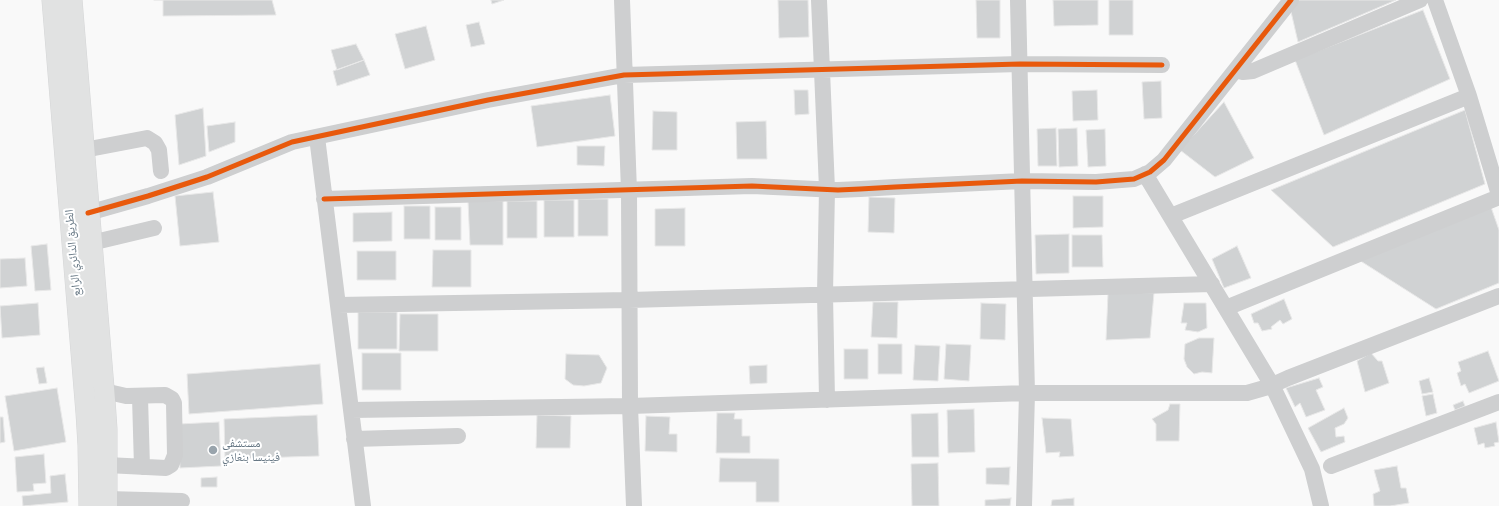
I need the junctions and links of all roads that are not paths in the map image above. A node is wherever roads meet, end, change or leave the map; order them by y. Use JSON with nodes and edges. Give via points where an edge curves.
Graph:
{"nodes":[{"id":1,"x":52,"y":0,"type":"edge"},
{"id":2,"x":72,"y":0,"type":"edge"},
{"id":3,"x":622,"y":0,"type":"edge"},
{"id":4,"x":819,"y":0,"type":"edge"},
{"id":5,"x":1018,"y":0,"type":"edge"},
{"id":6,"x":1291,"y":0,"type":"edge"},
{"id":7,"x":1420,"y":0,"type":"edge"},
{"id":8,"x":1435,"y":0,"type":"edge"},
{"id":9,"x":76,"y":48,"type":"junction"},
{"id":10,"x":56,"y":51,"type":"junction"},
{"id":11,"x":1020,"y":64,"type":"junction"},
{"id":12,"x":1162,"y":65,"type":"dead end"},
{"id":13,"x":823,"y":69,"type":"junction"},
{"id":14,"x":1236,"y":70,"type":"junction"},
{"id":15,"x":624,"y":75,"type":"junction"},
{"id":16,"x":1469,"y":96,"type":"junction"},
{"id":17,"x":317,"y":137,"type":"junction"},
{"id":18,"x":84,"y":150,"type":"junction"},
{"id":19,"x":161,"y":171,"type":"dead end"},
{"id":20,"x":1145,"y":174,"type":"junction"},
{"id":21,"x":1022,"y":181,"type":"junction"},
{"id":22,"x":827,"y":189,"type":"junction"},
{"id":23,"x":629,"y":191,"type":"junction"},
{"id":24,"x":1499,"y":196,"type":"edge"},
{"id":25,"x":324,"y":199,"type":"junction"},
{"id":26,"x":88,"y":213,"type":"junction"},
{"id":27,"x":1170,"y":216,"type":"junction"},
{"id":28,"x":154,"y":228,"type":"dead end"},
{"id":29,"x":91,"y":243,"type":"junction"},
{"id":30,"x":1212,"y":284,"type":"junction"},
{"id":31,"x":1025,"y":290,"type":"junction"},
{"id":32,"x":825,"y":294,"type":"junction"},
{"id":33,"x":1499,"y":296,"type":"edge"},
{"id":34,"x":629,"y":300,"type":"junction"},
{"id":35,"x":338,"y":305,"type":"junction"},
{"id":36,"x":1226,"y":308,"type":"junction"},
{"id":37,"x":1272,"y":385,"type":"junction"},
{"id":38,"x":104,"y":391,"type":"junction"},
{"id":39,"x":1026,"y":393,"type":"junction"},
{"id":40,"x":140,"y":397,"type":"junction"},
{"id":41,"x":827,"y":400,"type":"junction"},
{"id":42,"x":1499,"y":402,"type":"edge"},
{"id":43,"x":630,"y":406,"type":"junction"},
{"id":44,"x":351,"y":410,"type":"junction"},
{"id":45,"x":458,"y":436,"type":"dead end"},
{"id":46,"x":354,"y":440,"type":"junction"},
{"id":47,"x":108,"y":465,"type":"junction"},
{"id":48,"x":1331,"y":466,"type":"dead end"},
{"id":49,"x":142,"y":467,"type":"junction"},
{"id":50,"x":182,"y":500,"type":"dead end"},
{"id":51,"x":107,"y":503,"type":"edge"},
{"id":52,"x":89,"y":506,"type":"edge"},
{"id":53,"x":362,"y":506,"type":"edge"},
{"id":54,"x":634,"y":506,"type":"edge"},
{"id":55,"x":1024,"y":506,"type":"edge"},
{"id":56,"x":1320,"y":506,"type":"edge"}],
"edges":[{"from":1,"to":10,"type":"main road","name":"الطريق الدائري الرابع"},
{"from":2,"to":9,"type":"main road","name":"الطريق الدائري الرابع"},
{"from":3,"to":15,"type":"street"},
{"from":4,"to":13,"type":"street"},
{"from":5,"to":11,"type":"street"},
{"from":6,"to":14,"type":"street"},
{"from":7,"to":14,"type":"street","via":[[1252,71]]},
{"from":8,"to":16,"type":"street"},
{"from":9,"to":10,"type":"main road"},
{"from":9,"to":18,"type":"main road","name":"الطريق الدائري الرابع"},
{"from":10,"to":52,"type":"main road","name":"الطريق الدائري الرابع","via":[[86,412]]},
{"from":11,"to":12,"type":"street"},
{"from":11,"to":13,"type":"street"},
{"from":11,"to":21,"type":"street"},
{"from":13,"to":15,"type":"street"},
{"from":13,"to":22,"type":"street"},
{"from":14,"to":20,"type":"street","via":[[1164,160]]},
{"from":15,"to":17,"type":"street","via":[[488,100]]},
{"from":15,"to":23,"type":"street"},
{"from":16,"to":24,"type":"street"},
{"from":16,"to":27,"type":"street"},
{"from":17,"to":25,"type":"street"},
{"from":17,"to":26,"type":"street","via":[[292,142],[207,177]]},
{"from":18,"to":19,"type":"street","via":[[147,138],[156,143],[159,150]]},
{"from":18,"to":26,"type":"main road","name":"الطريق الدائري الرابع"},
{"from":20,"to":21,"type":"street","via":[[1121,181]]},
{"from":20,"to":27,"type":"street"},
{"from":21,"to":22,"type":"street"},
{"from":21,"to":31,"type":"street"},
{"from":22,"to":23,"type":"street","via":[[752,186]]},
{"from":22,"to":32,"type":"street"},
{"from":23,"to":25,"type":"street"},
{"from":23,"to":34,"type":"street"},
{"from":24,"to":36,"type":"street"},
{"from":25,"to":35,"type":"street"},
{"from":26,"to":29,"type":"main road","name":"الطريق الدائري الرابع"},
{"from":27,"to":30,"type":"street"},
{"from":28,"to":29,"type":"street"},
{"from":29,"to":38,"type":"main road","name":"الطريق الدائري الرابع"},
{"from":30,"to":31,"type":"street"},
{"from":30,"to":36,"type":"street"},
{"from":31,"to":32,"type":"street"},
{"from":31,"to":39,"type":"street"},
{"from":32,"to":34,"type":"street"},
{"from":32,"to":41,"type":"street"},
{"from":33,"to":37,"type":"street"},
{"from":34,"to":35,"type":"street"},
{"from":34,"to":43,"type":"street"},
{"from":35,"to":44,"type":"street"},
{"from":36,"to":37,"type":"street"},
{"from":37,"to":39,"type":"street","via":[[1237,394]]},
{"from":37,"to":56,"type":"street","via":[[1312,468]]},
{"from":38,"to":40,"type":"street"},
{"from":38,"to":47,"type":"main road","name":"الطريق الدائري الرابع"},
{"from":39,"to":41,"type":"street"},
{"from":39,"to":55,"type":"street"},
{"from":40,"to":49,"type":"street"},
{"from":40,"to":49,"type":"street","via":[[165,395],[174,403],[173,462],[166,468]]},
{"from":41,"to":43,"type":"street"},
{"from":42,"to":48,"type":"street"},
{"from":43,"to":44,"type":"street"},
{"from":43,"to":54,"type":"street"},
{"from":44,"to":46,"type":"street"},
{"from":45,"to":46,"type":"street"},
{"from":46,"to":53,"type":"street"},
{"from":47,"to":49,"type":"street"},
{"from":47,"to":51,"type":"main road","name":"الطريق الدائري الرابع"},
{"from":50,"to":51,"type":"street"}]}
